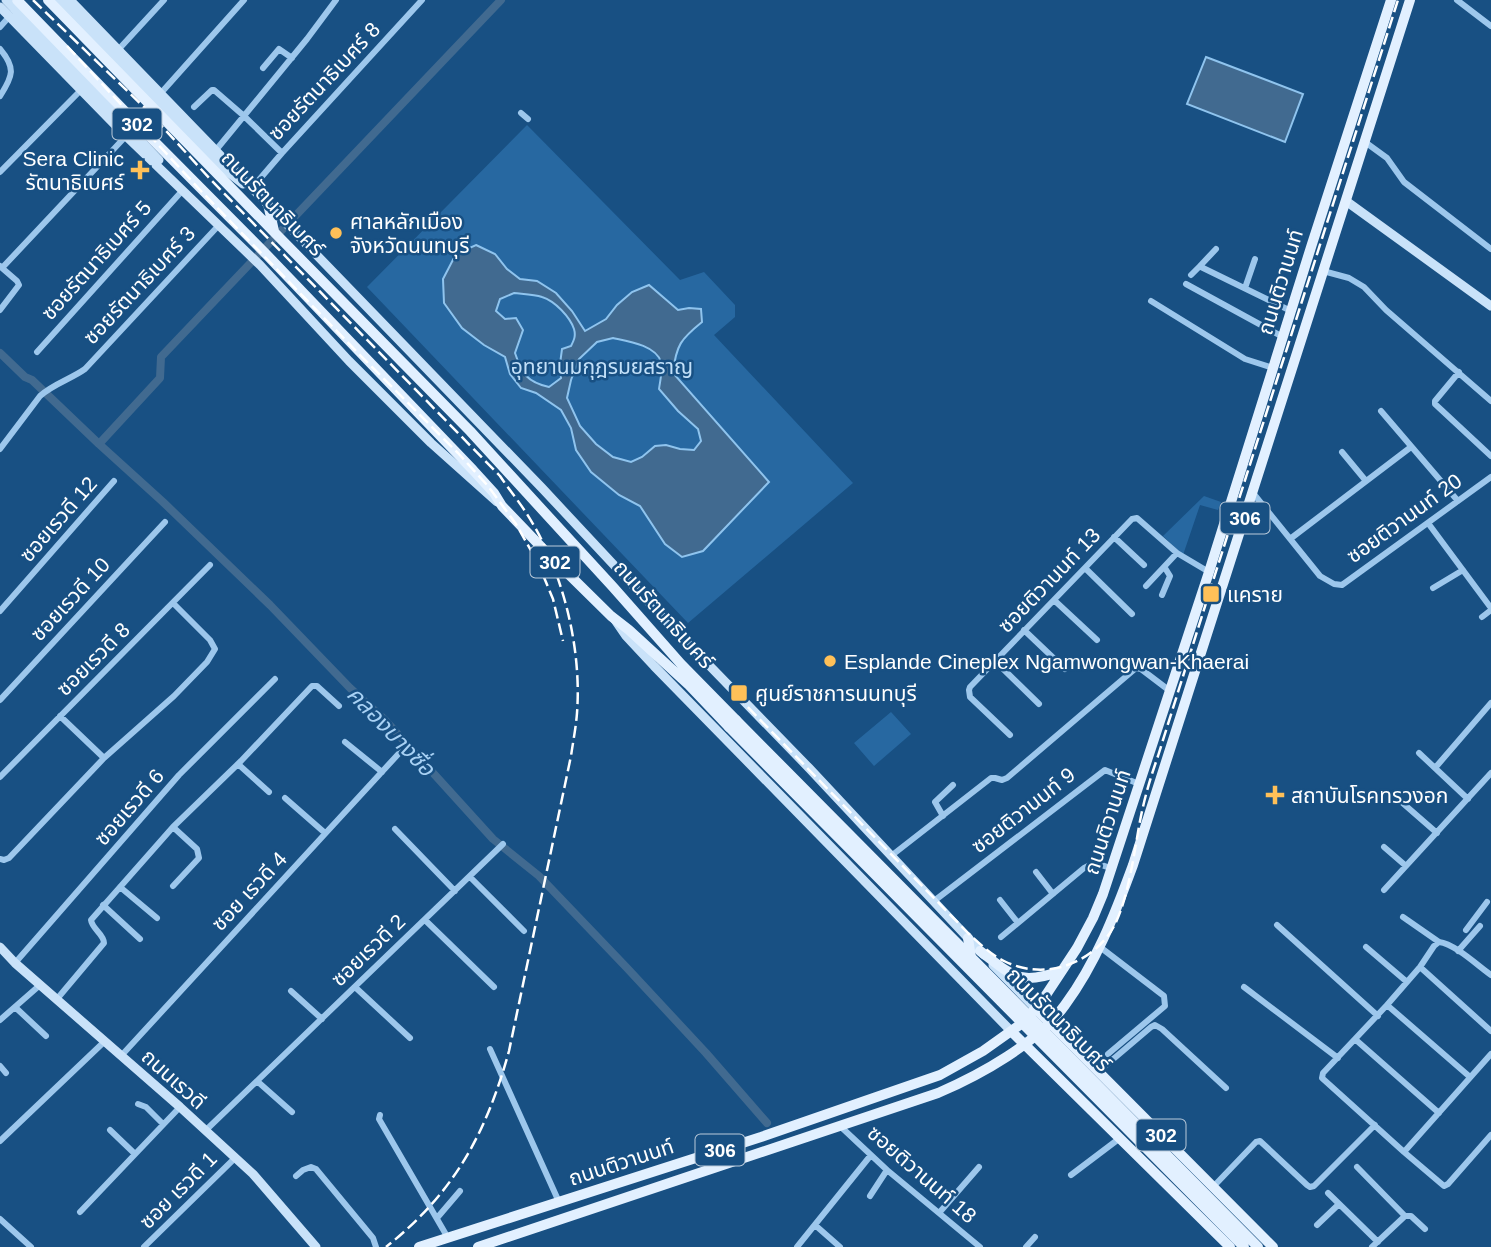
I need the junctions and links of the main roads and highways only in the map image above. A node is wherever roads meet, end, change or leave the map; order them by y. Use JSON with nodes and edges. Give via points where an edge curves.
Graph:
{"nodes":[{"id":1,"x":6,"y":0,"type":"edge"},
{"id":2,"x":17,"y":0,"type":"edge"},
{"id":3,"x":48,"y":0,"type":"edge"},
{"id":4,"x":59,"y":0,"type":"edge"},
{"id":5,"x":70,"y":0,"type":"edge"},
{"id":6,"x":1391,"y":0,"type":"edge"},
{"id":7,"x":1410,"y":0,"type":"edge"},
{"id":8,"x":0,"y":8,"type":"edge"},
{"id":9,"x":1371,"y":61,"type":"junction"},
{"id":10,"x":1389,"y":66,"type":"junction"},
{"id":11,"x":254,"y":190,"type":"junction"},
{"id":12,"x":1346,"y":201,"type":"junction"},
{"id":13,"x":268,"y":204,"type":"junction"},
{"id":14,"x":203,"y":211,"type":"junction"},
{"id":15,"x":277,"y":235,"type":"junction"},
{"id":16,"x":1491,"y":306,"type":"edge"},
{"id":17,"x":502,"y":506,"type":"junction"},
{"id":18,"x":611,"y":616,"type":"junction"},
{"id":19,"x":732,"y":724,"type":"junction"},
{"id":20,"x":1153,"y":742,"type":"junction"},
{"id":21,"x":1170,"y":749,"type":"junction"},
{"id":22,"x":934,"y":902,"type":"junction"},
{"id":23,"x":908,"y":928,"type":"junction"},
{"id":24,"x":968,"y":938,"type":"junction"},
{"id":25,"x":0,"y":947,"type":"edge"},
{"id":26,"x":980,"y":951,"type":"junction"},
{"id":27,"x":1061,"y":971,"type":"junction"},
{"id":28,"x":1034,"y":1011,"type":"junction"},
{"id":29,"x":1024,"y":1023,"type":"junction"},
{"id":30,"x":1049,"y":1023,"type":"junction"},
{"id":31,"x":1041,"y":1031,"type":"junction"},
{"id":32,"x":1012,"y":1032,"type":"junction"},
{"id":33,"x":1027,"y":1042,"type":"junction"},
{"id":34,"x":1084,"y":1102,"type":"junction"},
{"id":35,"x":316,"y":1247,"type":"edge"},
{"id":36,"x":419,"y":1247,"type":"edge"},
{"id":37,"x":478,"y":1247,"type":"edge"},
{"id":38,"x":1230,"y":1247,"type":"edge"},
{"id":39,"x":1244,"y":1247,"type":"edge"},
{"id":40,"x":1258,"y":1247,"type":"edge"},
{"id":41,"x":1273,"y":1247,"type":"edge"}],
"edges":[{"from":1,"to":14,"type":"main road"},
{"from":2,"to":17,"type":"main road","name":"ถนนรัตนาธิเบศร์","number":"302","via":[[473,470]]},
{"from":3,"to":15,"type":"main road","name":"ถนนรัตนาธิเบศร์","number":"302"},
{"from":4,"to":11,"type":"main road","via":[[223,168]]},
{"from":5,"to":11,"type":"main road","name":"ถนนรัตนาธิเบศร์","number":"302"},
{"from":6,"to":9,"type":"main road","name":"ถนนติวานนท์","number":"306"},
{"from":7,"to":10,"type":"main road","name":"ถนนติวานนท์","number":"306"},
{"from":8,"to":14,"type":"main road","name":"ถนนรัตนาธิเบศร์","number":"302"},
{"from":9,"to":10,"type":"main road"},
{"from":9,"to":20,"type":"main road","name":"ถนนติวานนท์","number":"306"},
{"from":10,"to":12,"type":"main road","name":"ถนนติวานนท์","number":"306"},
{"from":11,"to":13,"type":"main road","name":"ถนนรัตนาธิเบศร์","number":"302"},
{"from":12,"to":16,"type":"main road"},
{"from":12,"to":21,"type":"main road","name":"ถนนติวานนท์","number":"306"},
{"from":13,"to":15,"type":"main road"},
{"from":13,"to":22,"type":"main road","name":"ถนนรัตนาธิเบศร์","number":"302"},
{"from":14,"to":17,"type":"main road","name":"ถนนรัตนาธิเบศร์","number":"302","via":[[431,443]]},
{"from":15,"to":19,"type":"main road","name":"ถนนรัตนาธิเบศร์","number":"302","via":[[470,431]]},
{"from":17,"to":18,"type":"main road","name":"ถนนรัตนาธิเบศร์","number":"302"},
{"from":18,"to":19,"type":"main road","name":"ถนนรัตนาธิเบศร์"},
{"from":18,"to":23,"type":"main road","name":"ถนนรัตนาธิเบศร์","number":"302"},
{"from":19,"to":39,"type":"main road","name":"ถนนรัตนาธิเบศร์","bridge":true},
{"from":19,"to":40,"type":"main road","name":"ถนนรัตนาธิเบศร์","bridge":true},
{"from":20,"to":21,"type":"main road"},
{"from":20,"to":27,"type":"main road","name":"ถนนติวานนท์","number":"306","via":[[1113,869],[1093,918]]},
{"from":21,"to":30,"type":"main road","name":"ถนนติวานนท์","number":"306","via":[[1133,865],[1100,947],[1065,1006]]},
{"from":22,"to":23,"type":"main road","via":[[940,916],[936,928],[925,933]]},
{"from":22,"to":24,"type":"main road","name":"ถนนรัตนาธิเบศร์","number":"302"},
{"from":23,"to":32,"type":"main road","name":"ถนนรัตนาธิเบศร์","number":"302"},
{"from":24,"to":26,"type":"main road","name":"ถนนรัตนาธิเบศร์","number":"302"},
{"from":24,"to":29,"type":"main road","via":[[975,967]]},
{"from":25,"to":35,"type":"main road","name":"ถนนเรวดี","via":[[253,1174]]},
{"from":26,"to":27,"type":"main road","via":[[1021,978]]},
{"from":26,"to":28,"type":"main road","name":"ถนนรัตนาธิเบศร์","number":"302"},
{"from":27,"to":28,"type":"main road","name":"ถนนติวานนท์","number":"306"},
{"from":28,"to":29,"type":"main road","name":"ถนนติวานนท์","number":"306"},
{"from":28,"to":30,"type":"main road","name":"ถนนรัตนาธิเบศร์","number":"302"},
{"from":28,"to":31,"type":"main road"},
{"from":29,"to":32,"type":"main road","name":"ถนนติวานนท์","number":"306"},
{"from":29,"to":33,"type":"main road"},
{"from":30,"to":31,"type":"main road","name":"ถนนติวานนท์","number":"306"},
{"from":30,"to":41,"type":"main road","number":"302"},
{"from":31,"to":33,"type":"main road","name":"ถนนติวานนท์","number":"306"},
{"from":31,"to":34,"type":"main road","via":[[1079,1078]]},
{"from":32,"to":33,"type":"main road","name":"ถนนรัตนาธิเบศร์","number":"302"},
{"from":32,"to":36,"type":"main road","name":"ถนนติวานนท์","number":"306","via":[[964,1063],[926,1080]]},
{"from":33,"to":34,"type":"main road","number":"302"},
{"from":33,"to":37,"type":"main road","name":"ถนนติวานนท์","number":"306","via":[[938,1093]]},
{"from":34,"to":38,"type":"main road","number":"302"}]}
